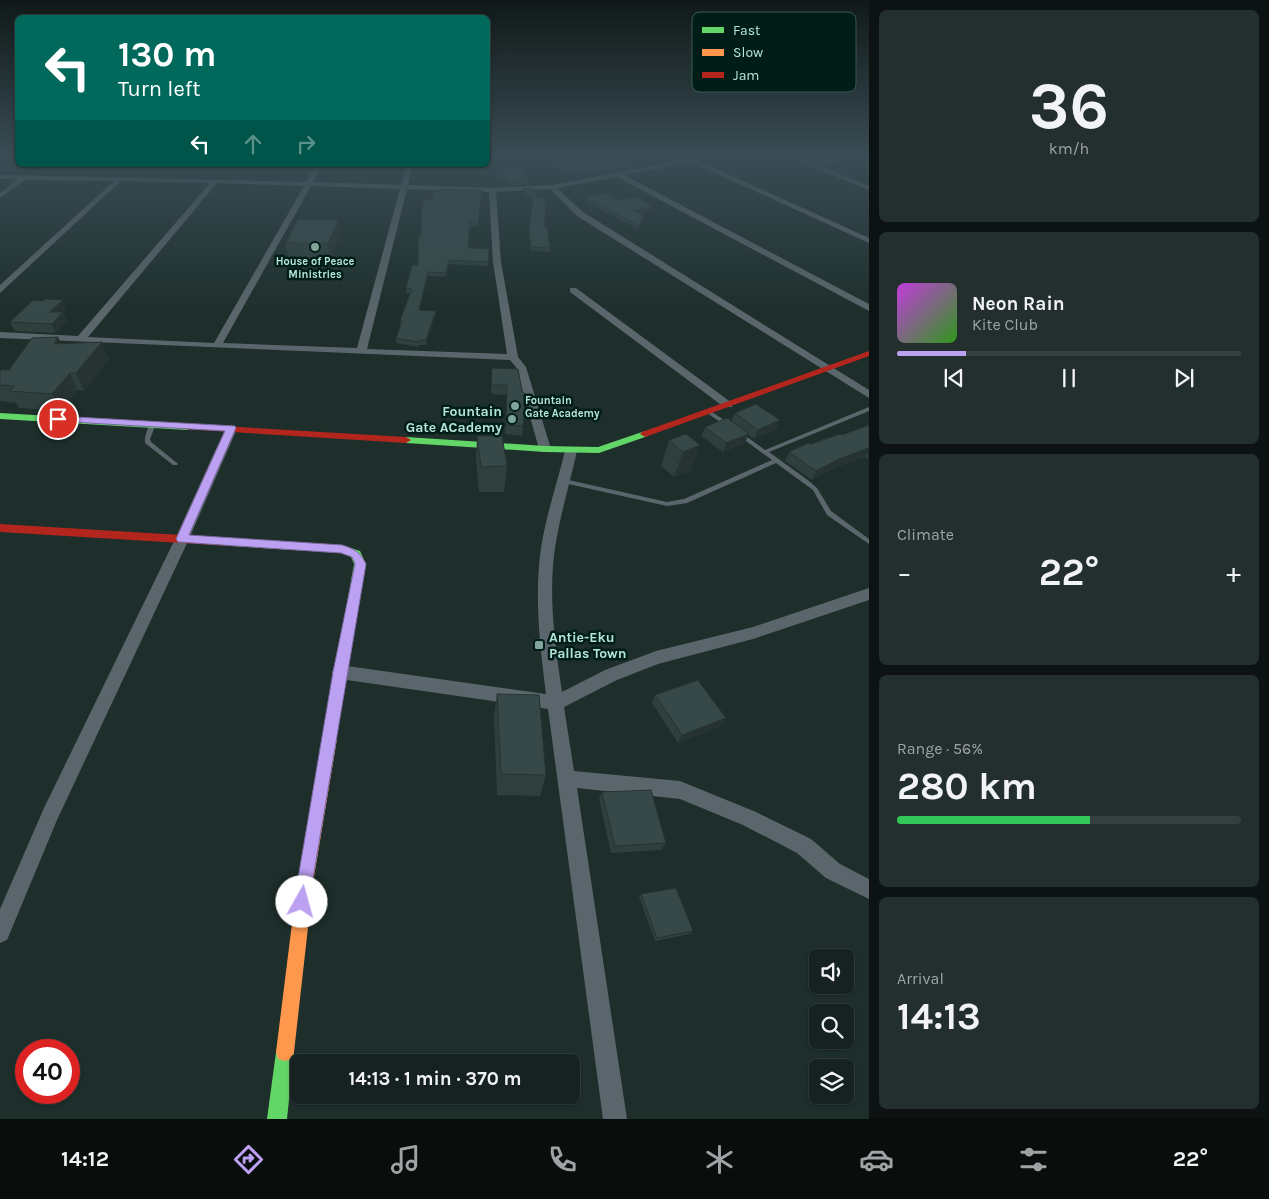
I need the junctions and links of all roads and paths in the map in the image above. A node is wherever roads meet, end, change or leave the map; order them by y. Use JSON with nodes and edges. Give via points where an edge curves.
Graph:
{"nodes":[{"id":1,"x":86,"y":209,"type":"edge"},
{"id":2,"x":191,"y":209,"type":"edge"},
{"id":3,"x":294,"y":209,"type":"edge"},
{"id":4,"x":398,"y":209,"type":"edge"},
{"id":5,"x":493,"y":209,"type":"edge"},
{"id":6,"x":575,"y":209,"type":"edge"},
{"id":7,"x":683,"y":209,"type":"edge"},
{"id":8,"x":800,"y":209,"type":"edge"},
{"id":9,"x":869,"y":241,"type":"edge"},
{"id":10,"x":0,"y":290,"type":"edge"},
{"id":11,"x":573,"y":290,"type":"dead end"},
{"id":12,"x":869,"y":308,"type":"edge"},
{"id":13,"x":0,"y":335,"type":"edge"},
{"id":14,"x":82,"y":338,"type":"junction"},
{"id":15,"x":217,"y":346,"type":"junction"},
{"id":16,"x":361,"y":352,"type":"junction"},
{"id":17,"x":869,"y":352,"type":"edge"},
{"id":18,"x":513,"y":357,"type":"junction"},
{"id":19,"x":825,"y":368,"type":"junction"},
{"id":20,"x":869,"y":395,"type":"edge"},
{"id":21,"x":728,"y":405,"type":"junction"},
{"id":22,"x":869,"y":410,"type":"edge"},
{"id":23,"x":708,"y":412,"type":"junction"},
{"id":24,"x":0,"y":416,"type":"edge"},
{"id":25,"x":153,"y":424,"type":"junction"},
{"id":26,"x":231,"y":428,"type":"junction"},
{"id":27,"x":545,"y":450,"type":"junction"},
{"id":28,"x":571,"y":451,"type":"junction"},
{"id":29,"x":765,"y":452,"type":"junction"},
{"id":30,"x":776,"y":460,"type":"junction"},
{"id":31,"x":175,"y":464,"type":"dead end"},
{"id":32,"x":564,"y":480,"type":"junction"},
{"id":33,"x":0,"y":528,"type":"edge"},
{"id":34,"x":182,"y":539,"type":"junction"},
{"id":35,"x":869,"y":542,"type":"edge"},
{"id":36,"x":869,"y":594,"type":"edge"},
{"id":37,"x":340,"y":672,"type":"junction"},
{"id":38,"x":556,"y":703,"type":"junction"},
{"id":39,"x":567,"y":779,"type":"junction"},
{"id":40,"x":869,"y":889,"type":"edge"},
{"id":41,"x":0,"y":933,"type":"edge"},
{"id":42,"x":277,"y":1119,"type":"edge"},
{"id":43,"x":615,"y":1119,"type":"edge"}],
"edges":[{"from":1,"to":10,"type":"street"},
{"from":2,"to":14,"type":"street"},
{"from":3,"to":15,"type":"street"},
{"from":4,"to":16,"type":"street"},
{"from":5,"to":18,"type":"street","via":[[497,262]]},
{"from":6,"to":19,"type":"street"},
{"from":7,"to":12,"type":"street"},
{"from":8,"to":9,"type":"street"},
{"from":11,"to":21,"type":"street"},
{"from":13,"to":14,"type":"street"},
{"from":14,"to":15,"type":"street"},
{"from":15,"to":16,"type":"street"},
{"from":16,"to":18,"type":"street"},
{"from":17,"to":19,"type":"street"},
{"from":18,"to":27,"type":"street","via":[[521,367]]},
{"from":19,"to":20,"type":"street"},
{"from":19,"to":21,"type":"street"},
{"from":21,"to":23,"type":"street"},
{"from":22,"to":29,"type":"lane"},
{"from":23,"to":28,"type":"street","via":[[599,450]]},
{"from":23,"to":29,"type":"lane"},
{"from":24,"to":25,"type":"street"},
{"from":25,"to":26,"type":"street"},
{"from":25,"to":31,"type":"lane","via":[[148,443]]},
{"from":26,"to":27,"type":"street"},
{"from":26,"to":34,"type":"street"},
{"from":27,"to":28,"type":"street"},
{"from":28,"to":32,"type":"street"},
{"from":29,"to":30,"type":"lane"},
{"from":30,"to":32,"type":"lane","via":[[685,501],[666,504]]},
{"from":30,"to":35,"type":"lane","via":[[815,489],[830,513]]},
{"from":32,"to":38,"type":"street","via":[[548,548],[544,595]]},
{"from":33,"to":34,"type":"street"},
{"from":34,"to":37,"type":"street","via":[[342,549],[356,554],[360,564]]},
{"from":34,"to":41,"type":"street","via":[[50,814]]},
{"from":36,"to":38,"type":"street","via":[[753,633],[656,658],[610,675]]},
{"from":37,"to":38,"type":"street"},
{"from":37,"to":42,"type":"street","via":[[305,882]]},
{"from":38,"to":39,"type":"street"},
{"from":39,"to":40,"type":"street","via":[[680,790],[750,818],[804,846],[833,871]]},
{"from":39,"to":43,"type":"street"}]}
